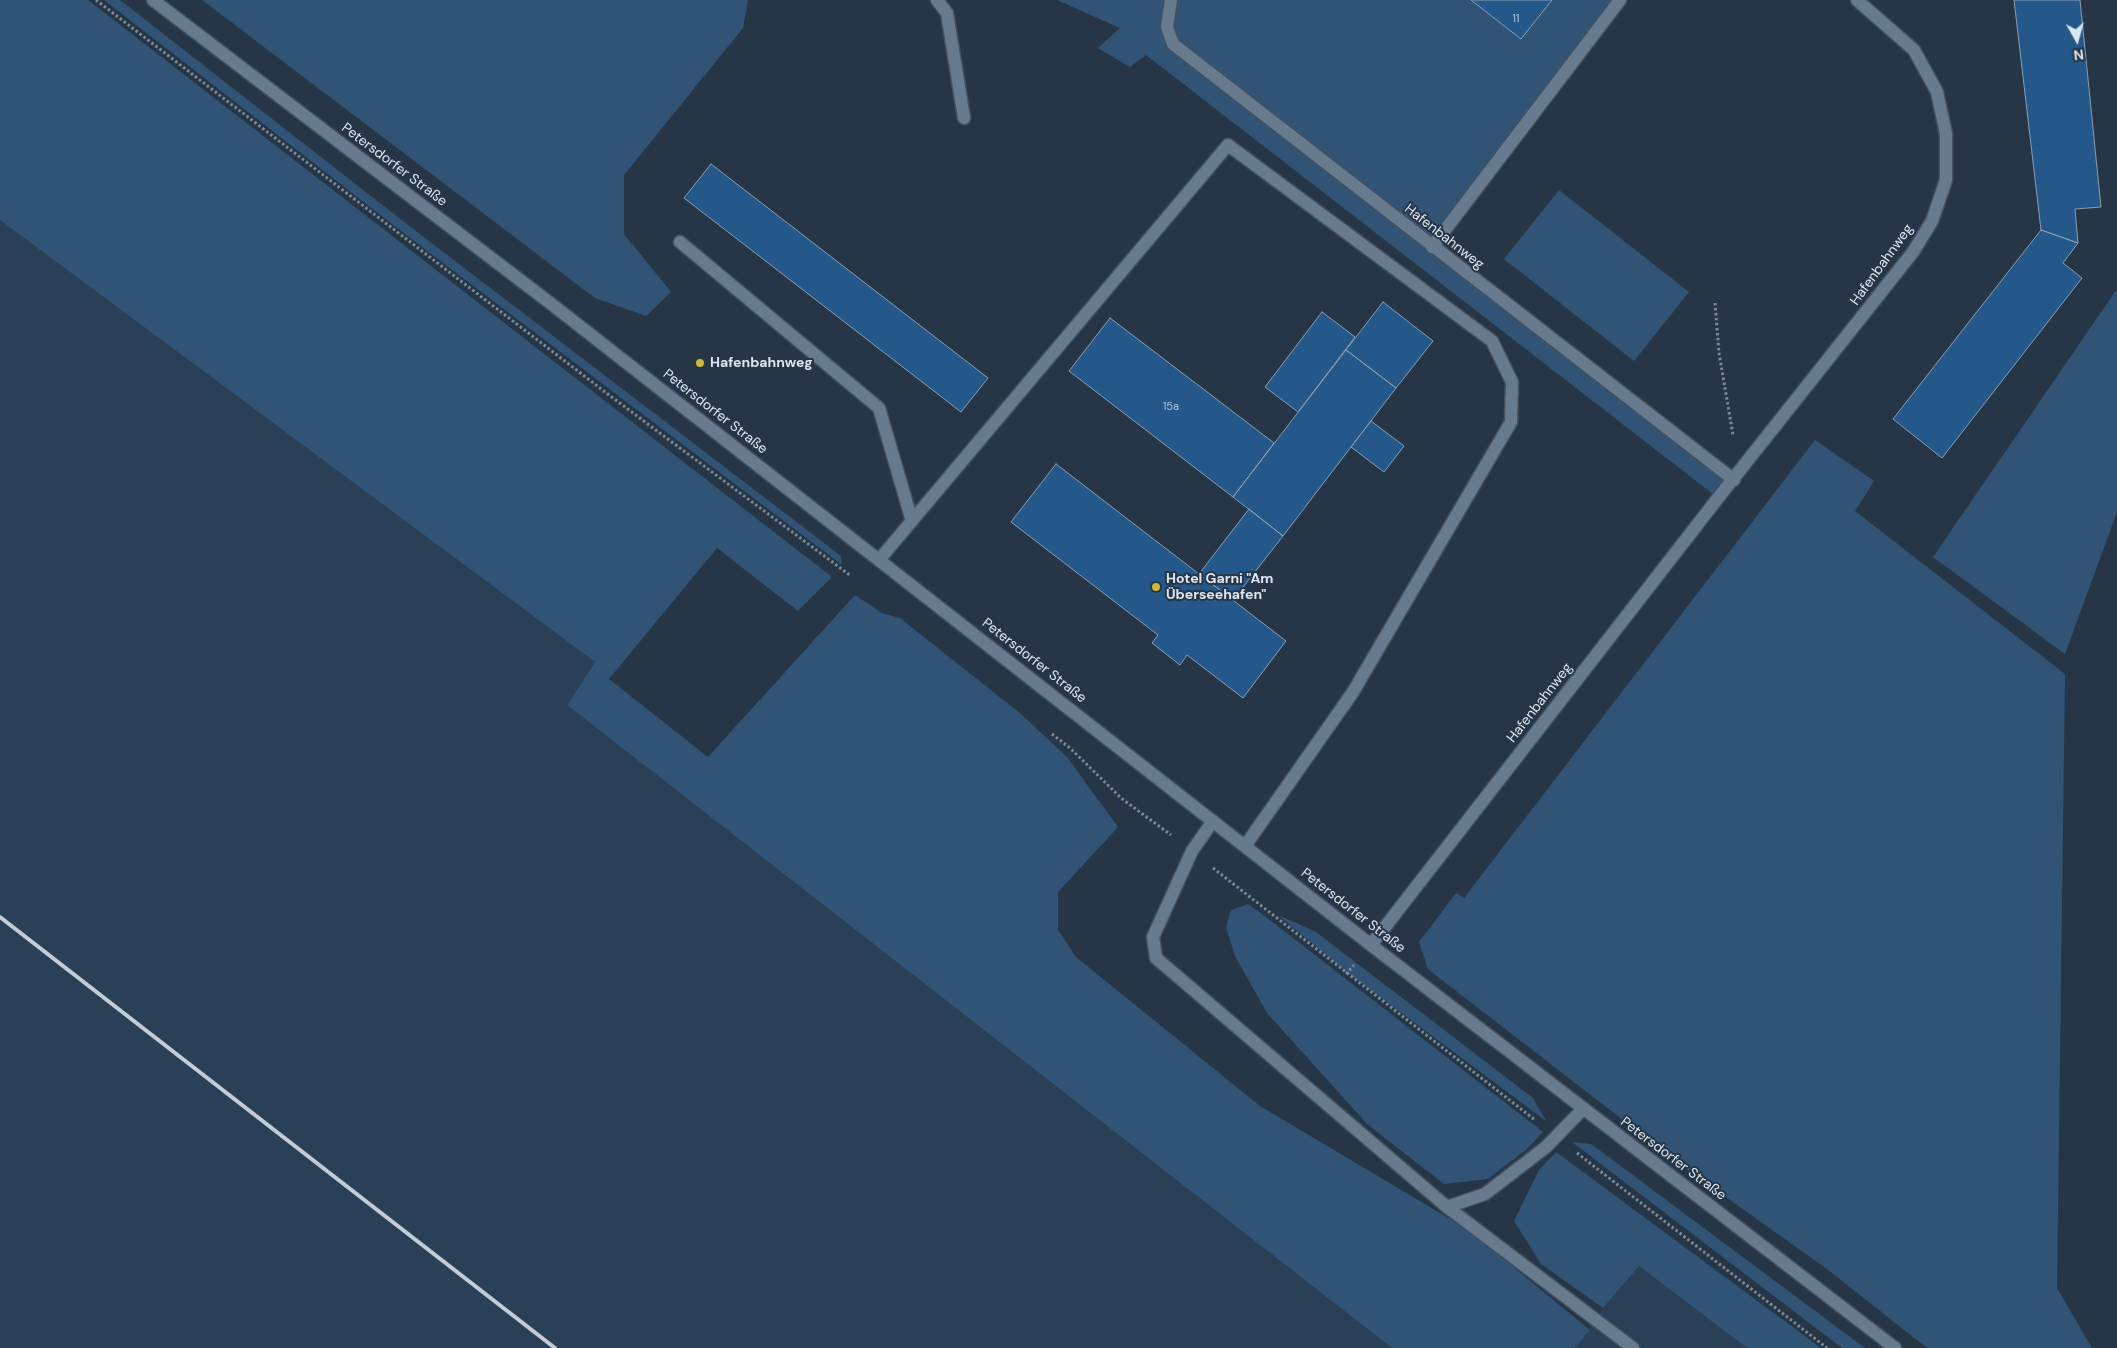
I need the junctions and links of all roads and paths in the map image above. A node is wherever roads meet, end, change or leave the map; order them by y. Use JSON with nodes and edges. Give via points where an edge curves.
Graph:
{"nodes":[{"id":1,"x":96,"y":0,"type":"edge"},
{"id":2,"x":153,"y":0,"type":"edge"},
{"id":3,"x":937,"y":0,"type":"edge"},
{"id":4,"x":1171,"y":0,"type":"edge"},
{"id":5,"x":1620,"y":0,"type":"edge"},
{"id":6,"x":1857,"y":0,"type":"edge"},
{"id":7,"x":964,"y":118,"type":"dead end"},
{"id":8,"x":680,"y":242,"type":"dead end"},
{"id":9,"x":1432,"y":247,"type":"junction"},
{"id":10,"x":1715,"y":303,"type":"dead end"},
{"id":11,"x":1734,"y":480,"type":"junction"},
{"id":12,"x":912,"y":522,"type":"junction"},
{"id":13,"x":880,"y":560,"type":"junction"},
{"id":14,"x":853,"y":577,"type":"dead end"},
{"id":15,"x":1050,"y":732,"type":"dead end"},
{"id":16,"x":1213,"y":821,"type":"junction"},
{"id":17,"x":1244,"y":846,"type":"junction"},
{"id":18,"x":1192,"y":851,"type":"junction"},
{"id":19,"x":1371,"y":945,"type":"junction"},
{"id":20,"x":1583,"y":1109,"type":"junction"},
{"id":21,"x":1556,"y":1136,"type":"junction"},
{"id":22,"x":1447,"y":1207,"type":"junction"},
{"id":23,"x":1633,"y":1348,"type":"edge"},
{"id":24,"x":1826,"y":1348,"type":"edge"},
{"id":25,"x":1895,"y":1348,"type":"edge"}],
"edges":[{"from":1,"to":14,"type":"path","via":[[605,392]]},
{"from":2,"to":13,"type":"street","name":"Petersdorfer Straße"},
{"from":3,"to":7,"type":"street","via":[[947,12]]},
{"from":4,"to":9,"type":"street","name":"Hafenbahnweg","via":[[1167,27],[1173,44]]},
{"from":5,"to":9,"type":"street"},
{"from":6,"to":11,"type":"street","name":"Hafenbahnweg","via":[[1914,50],[1937,92],[1946,134],[1946,180],[1932,221],[1914,252]]},
{"from":8,"to":12,"type":"street","via":[[879,408]]},
{"from":9,"to":11,"type":"street","name":"Hafenbahnweg"},
{"from":10,"to":11,"type":"path","via":[[1719,353],[1733,439]]},
{"from":11,"to":19,"type":"street","name":"Hafenbahnweg"},
{"from":12,"to":13,"type":"street"},
{"from":12,"to":17,"type":"street","via":[[1228,145],[1492,341],[1512,382],[1511,422],[1353,692]]},
{"from":13,"to":16,"type":"street","name":"Petersdorfer Straße"},
{"from":15,"to":18,"type":"path","via":[[1121,798]]},
{"from":16,"to":17,"type":"street","name":"Petersdorfer Straße"},
{"from":16,"to":18,"type":"street"},
{"from":17,"to":19,"type":"street","name":"Petersdorfer Straße"},
{"from":18,"to":21,"type":"path"},
{"from":18,"to":22,"type":"street","via":[[1153,936],[1156,958]]},
{"from":19,"to":20,"type":"street","name":"Petersdorfer Straße"},
{"from":20,"to":21,"type":"street"},
{"from":20,"to":25,"type":"street","name":"Petersdorfer Straße"},
{"from":21,"to":22,"type":"street","via":[[1485,1194]]},
{"from":21,"to":24,"type":"path"},
{"from":22,"to":23,"type":"street"}]}
